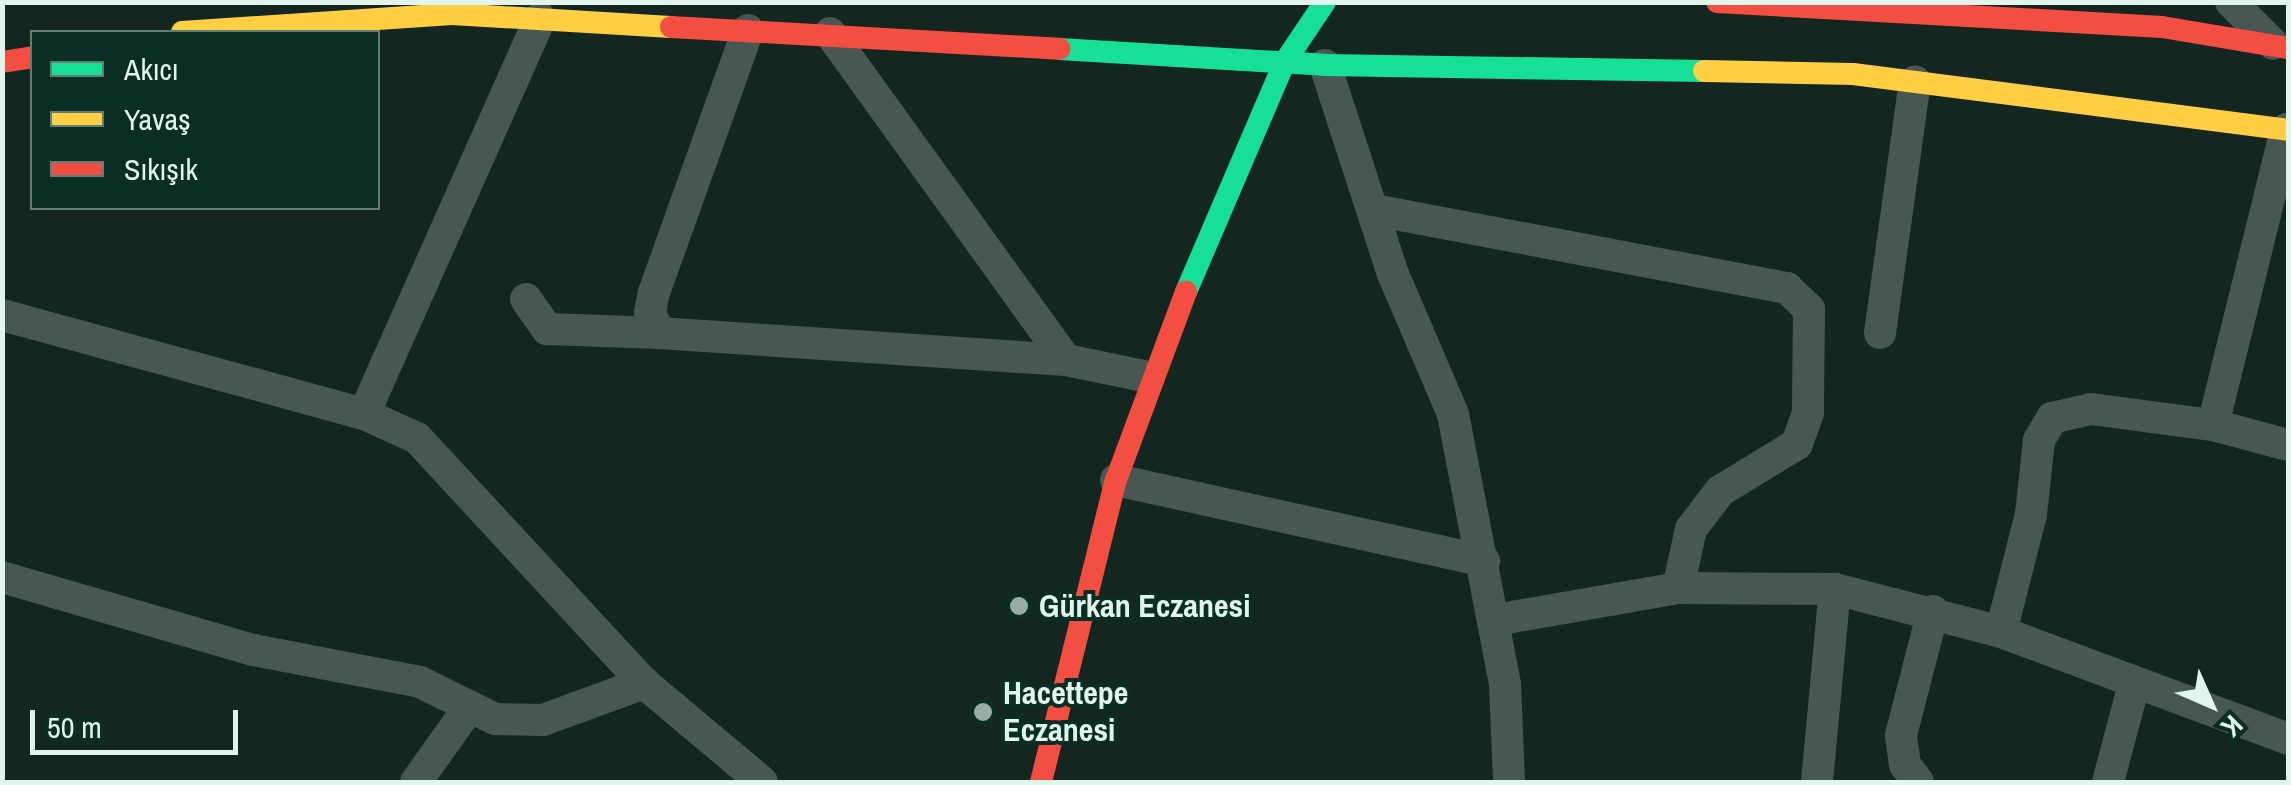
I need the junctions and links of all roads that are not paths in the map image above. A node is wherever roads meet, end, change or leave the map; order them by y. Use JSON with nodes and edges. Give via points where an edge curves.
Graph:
{"nodes":[{"id":1,"x":1325,"y":2,"type":"edge"},
{"id":2,"x":1717,"y":2,"type":"edge"},
{"id":3,"x":2232,"y":2,"type":"edge"},
{"id":4,"x":540,"y":18,"type":"junction"},
{"id":5,"x":212,"y":30,"type":"edge"},
{"id":6,"x":748,"y":30,"type":"junction"},
{"id":7,"x":830,"y":33,"type":"junction"},
{"id":8,"x":2281,"y":46,"type":"edge"},
{"id":9,"x":30,"y":57,"type":"edge"},
{"id":10,"x":2,"y":62,"type":"edge"},
{"id":11,"x":1284,"y":63,"type":"junction"},
{"id":12,"x":1325,"y":65,"type":"junction"},
{"id":13,"x":1916,"y":81,"type":"junction"},
{"id":14,"x":2287,"y":130,"type":"edge"},
{"id":15,"x":1374,"y":210,"type":"junction"},
{"id":16,"x":526,"y":300,"type":"dead end"},
{"id":17,"x":2,"y":315,"type":"edge"},
{"id":18,"x":659,"y":333,"type":"junction"},
{"id":19,"x":1880,"y":333,"type":"dead end"},
{"id":20,"x":1066,"y":360,"type":"junction"},
{"id":21,"x":1149,"y":378,"type":"junction"},
{"id":22,"x":364,"y":414,"type":"junction"},
{"id":23,"x":2213,"y":425,"type":"junction"},
{"id":24,"x":2288,"y":445,"type":"edge"},
{"id":25,"x":1116,"y":480,"type":"junction"},
{"id":26,"x":1484,"y":561,"type":"junction"},
{"id":27,"x":2,"y":577,"type":"edge"},
{"id":28,"x":1678,"y":588,"type":"junction"},
{"id":29,"x":1835,"y":589,"type":"junction"},
{"id":30,"x":1933,"y":611,"type":"junction"},
{"id":31,"x":1495,"y":620,"type":"junction"},
{"id":32,"x":2001,"y":632,"type":"junction"},
{"id":33,"x":644,"y":683,"type":"junction"},
{"id":34,"x":2134,"y":684,"type":"junction"},
{"id":35,"x":470,"y":706,"type":"junction"},
{"id":36,"x":2288,"y":740,"type":"edge"},
{"id":37,"x":416,"y":782,"type":"edge"},
{"id":38,"x":762,"y":782,"type":"edge"},
{"id":39,"x":1041,"y":782,"type":"edge"},
{"id":40,"x":1508,"y":782,"type":"edge"},
{"id":41,"x":1816,"y":782,"type":"edge"},
{"id":42,"x":1918,"y":782,"type":"edge"},
{"id":43,"x":2109,"y":782,"type":"edge"}],
"edges":[{"from":1,"to":11,"type":"main road"},
{"from":2,"to":8,"type":"main road","via":[[2142,25]]},
{"from":3,"to":8,"type":"street"},
{"from":4,"to":5,"type":"main road","via":[[452,14]]},
{"from":4,"to":6,"type":"main road"},
{"from":4,"to":22,"type":"street"},
{"from":6,"to":7,"type":"main road"},
{"from":6,"to":18,"type":"street","via":[[654,292],[650,313]]},
{"from":7,"to":11,"type":"main road"},
{"from":7,"to":20,"type":"street"},
{"from":9,"to":10,"type":"main road"},
{"from":11,"to":12,"type":"main road"},
{"from":11,"to":21,"type":"main road"},
{"from":12,"to":13,"type":"main road"},
{"from":12,"to":15,"type":"street"},
{"from":13,"to":14,"type":"main road"},
{"from":13,"to":19,"type":"street"},
{"from":14,"to":23,"type":"street"},
{"from":15,"to":26,"type":"street","via":[[1453,414]]},
{"from":15,"to":28,"type":"street","via":[[1787,288],[1809,309],[1808,414],[1797,444],[1720,491],[1691,529]]},
{"from":16,"to":18,"type":"street","via":[[548,329]]},
{"from":17,"to":22,"type":"street"},
{"from":18,"to":20,"type":"street"},
{"from":20,"to":21,"type":"street"},
{"from":21,"to":25,"type":"main road"},
{"from":22,"to":33,"type":"street","via":[[440,455]]},
{"from":23,"to":24,"type":"street"},
{"from":23,"to":32,"type":"street","via":[[2091,409],[2052,418],[2038,440],[2031,514]]},
{"from":25,"to":26,"type":"street"},
{"from":25,"to":39,"type":"main road"},
{"from":26,"to":31,"type":"street"},
{"from":27,"to":35,"type":"street","via":[[253,650],[420,682]]},
{"from":28,"to":29,"type":"street"},
{"from":28,"to":31,"type":"street"},
{"from":29,"to":30,"type":"street"},
{"from":29,"to":41,"type":"street"},
{"from":30,"to":32,"type":"street"},
{"from":30,"to":42,"type":"street","via":[[1901,735],[1904,765]]},
{"from":31,"to":40,"type":"street"},
{"from":32,"to":34,"type":"street"},
{"from":33,"to":35,"type":"street","via":[[543,720],[495,719]]},
{"from":33,"to":38,"type":"street"},
{"from":34,"to":36,"type":"street"},
{"from":34,"to":43,"type":"street"},
{"from":35,"to":37,"type":"street"}]}
